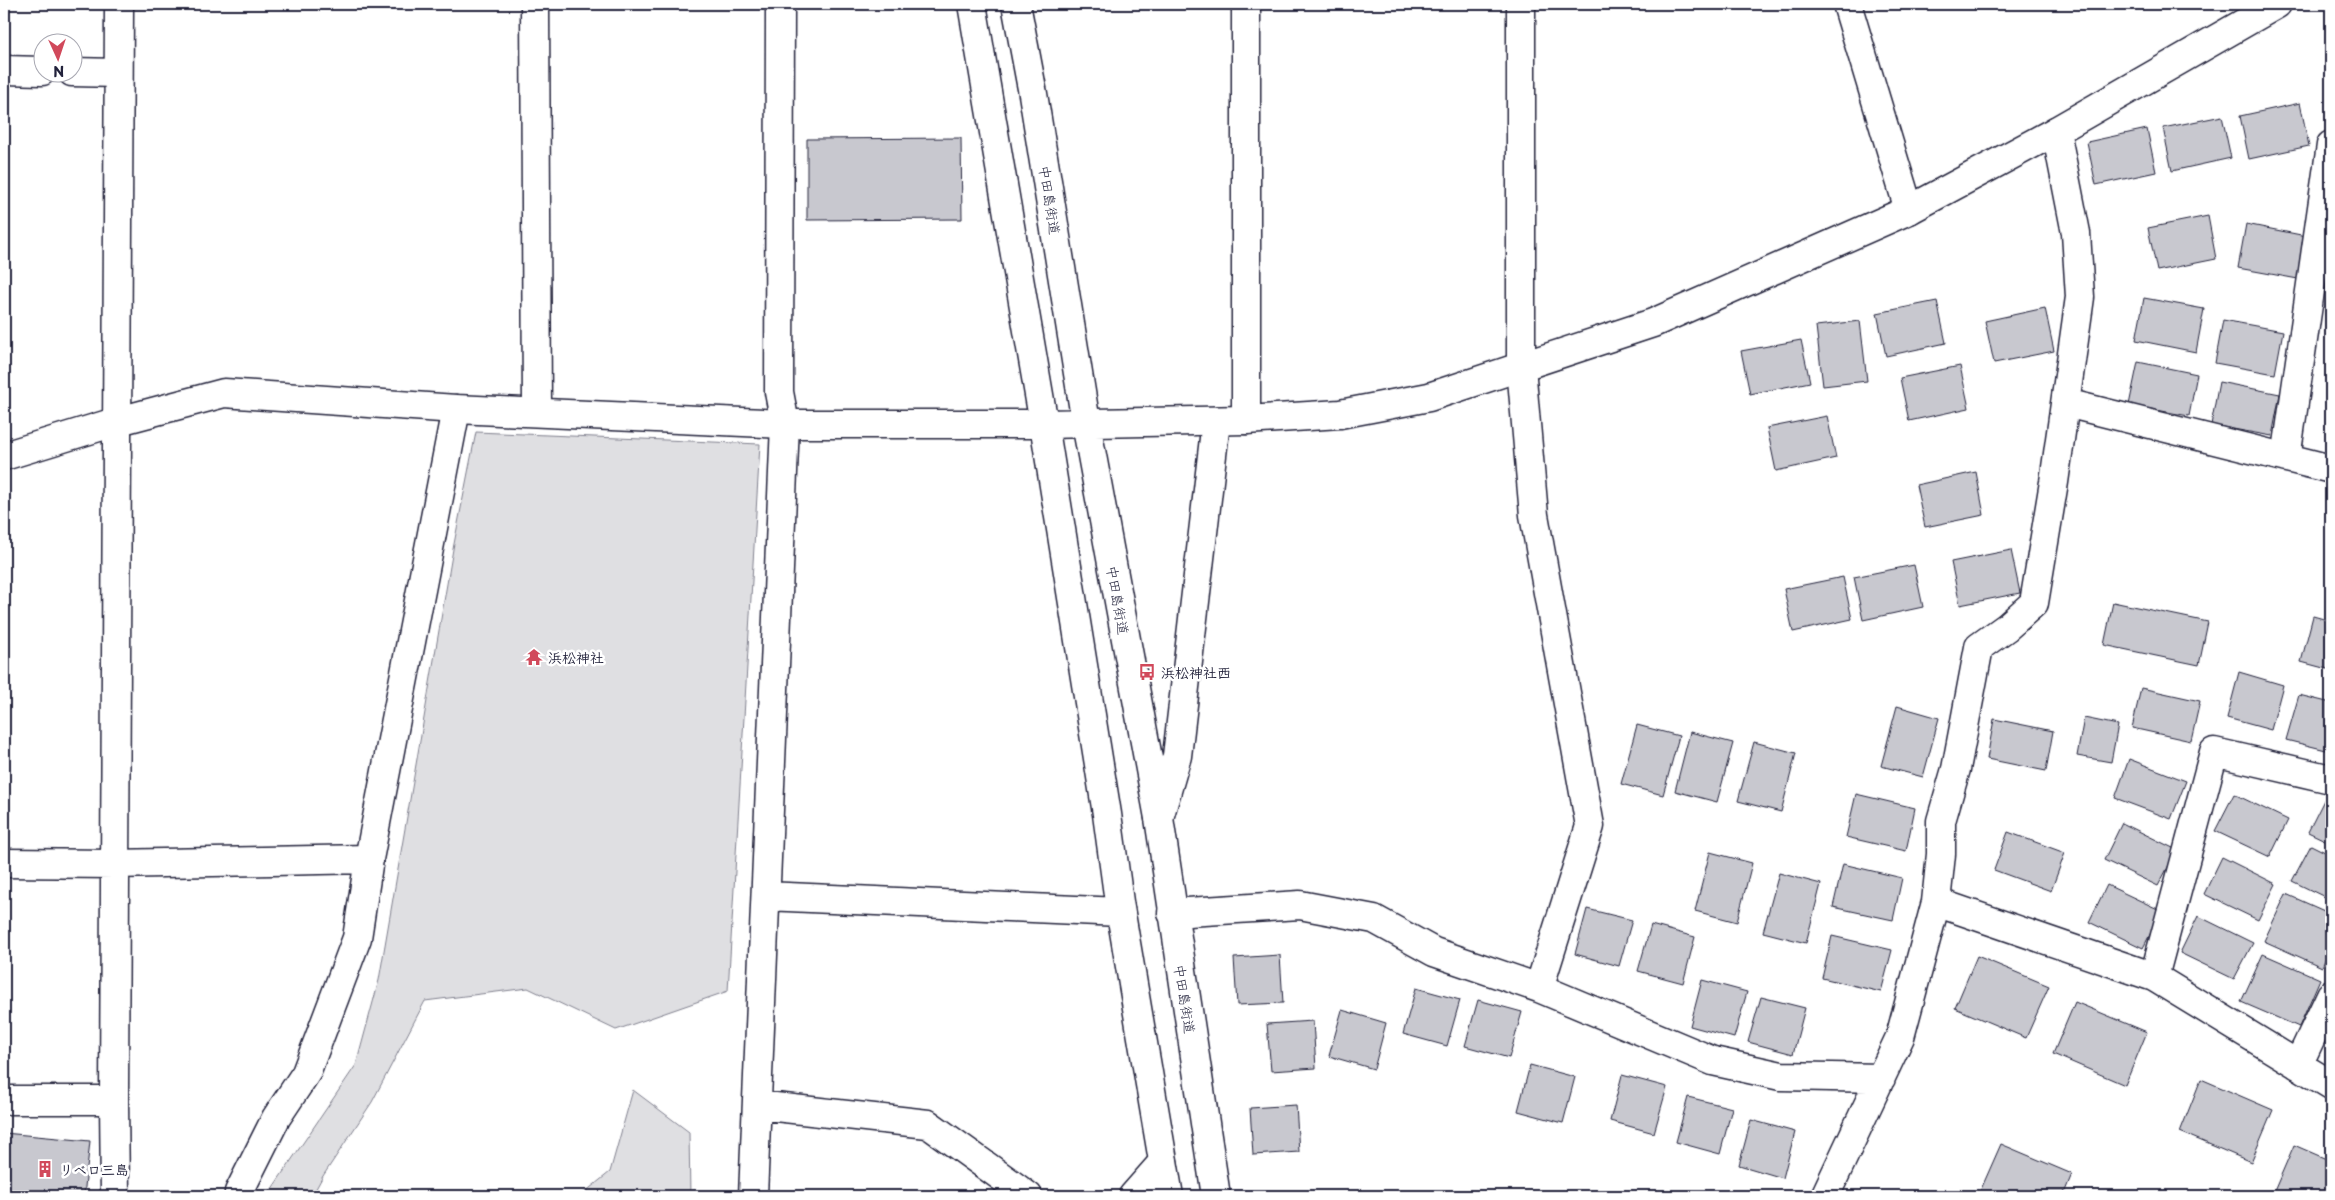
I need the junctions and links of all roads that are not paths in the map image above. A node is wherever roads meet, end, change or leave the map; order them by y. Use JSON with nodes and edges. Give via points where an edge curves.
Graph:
{"nodes":[{"id":1,"x":119,"y":4,"type":"edge"},
{"id":2,"x":535,"y":4,"type":"edge"},
{"id":3,"x":780,"y":4,"type":"edge"},
{"id":4,"x":972,"y":4,"type":"edge"},
{"id":5,"x":1016,"y":4,"type":"edge"},
{"id":6,"x":1246,"y":4,"type":"edge"},
{"id":7,"x":1521,"y":4,"type":"edge"},
{"id":8,"x":1847,"y":4,"type":"edge"},
{"id":9,"x":2277,"y":4,"type":"edge"},
{"id":10,"x":4,"y":70,"type":"edge"},
{"id":11,"x":32,"y":71,"type":"edge"},
{"id":12,"x":82,"y":72,"type":"edge"},
{"id":13,"x":118,"y":72,"type":"junction"},
{"id":14,"x":2056,"y":131,"type":"junction"},
{"id":15,"x":2331,"y":145,"type":"edge"},
{"id":16,"x":1909,"y":210,"type":"junction"},
{"id":17,"x":1521,"y":368,"type":"junction"},
{"id":18,"x":2066,"y":403,"type":"junction"},
{"id":19,"x":456,"y":409,"type":"junction"},
{"id":20,"x":537,"y":411,"type":"junction"},
{"id":21,"x":1246,"y":420,"type":"junction"},
{"id":22,"x":1216,"y":421,"type":"junction"},
{"id":23,"x":116,"y":422,"type":"junction"},
{"id":24,"x":1086,"y":423,"type":"junction"},
{"id":25,"x":785,"y":424,"type":"junction"},
{"id":26,"x":1044,"y":424,"type":"junction"},
{"id":27,"x":4,"y":456,"type":"edge"},
{"id":28,"x":2286,"y":458,"type":"junction"},
{"id":29,"x":2331,"y":469,"type":"edge"},
{"id":30,"x":2331,"y":779,"type":"edge"},
{"id":31,"x":1158,"y":818,"type":"junction"},
{"id":32,"x":369,"y":859,"type":"junction"},
{"id":33,"x":4,"y":863,"type":"edge"},
{"id":34,"x":114,"y":864,"type":"junction"},
{"id":35,"x":766,"y":896,"type":"junction"},
{"id":36,"x":1936,"y":902,"type":"junction"},
{"id":37,"x":1120,"y":912,"type":"junction"},
{"id":38,"x":1172,"y":913,"type":"junction"},
{"id":39,"x":2154,"y":977,"type":"junction"},
{"id":40,"x":1539,"y":988,"type":"junction"},
{"id":41,"x":2331,"y":995,"type":"edge"},
{"id":42,"x":2298,"y":1065,"type":"junction"},
{"id":43,"x":1881,"y":1078,"type":"junction"},
{"id":44,"x":2331,"y":1085,"type":"edge"},
{"id":45,"x":4,"y":1100,"type":"edge"},
{"id":46,"x":114,"y":1100,"type":"junction"},
{"id":47,"x":757,"y":1105,"type":"junction"},
{"id":48,"x":1163,"y":1162,"type":"junction"},
{"id":49,"x":239,"y":1192,"type":"dead end"},
{"id":50,"x":115,"y":1196,"type":"edge"},
{"id":51,"x":753,"y":1196,"type":"edge"},
{"id":52,"x":1028,"y":1196,"type":"edge"},
{"id":53,"x":1133,"y":1196,"type":"edge"},
{"id":54,"x":1169,"y":1196,"type":"edge"},
{"id":55,"x":1216,"y":1196,"type":"edge"},
{"id":56,"x":1825,"y":1196,"type":"edge"}],
"edges":[{"from":1,"to":13,"type":"street"},
{"from":2,"to":20,"type":"street"},
{"from":3,"to":25,"type":"street","via":[[779,392]]},
{"from":4,"to":26,"type":"street"},
{"from":5,"to":24,"type":"street","name":"中田島街道"},
{"from":6,"to":21,"type":"street"},
{"from":7,"to":17,"type":"street"},
{"from":8,"to":16,"type":"street"},
{"from":9,"to":14,"type":"street"},
{"from":10,"to":11,"type":"street"},
{"from":12,"to":13,"type":"street"},
{"from":13,"to":23,"type":"street"},
{"from":14,"to":16,"type":"street"},
{"from":14,"to":18,"type":"street","via":[[2076,233],[2080,297]]},
{"from":15,"to":28,"type":"street"},
{"from":16,"to":17,"type":"street","via":[[1653,323]]},
{"from":17,"to":21,"type":"street","via":[[1429,397],[1340,414]]},
{"from":17,"to":40,"type":"street","via":[[1534,515],[1590,826]]},
{"from":18,"to":28,"type":"street"},
{"from":18,"to":36,"type":"street","via":[[2034,602],[1979,647],[1956,769],[1941,821]]},
{"from":19,"to":20,"type":"street"},
{"from":19,"to":23,"type":"street","via":[[224,393]]},
{"from":19,"to":32,"type":"street"},
{"from":20,"to":25,"type":"street"},
{"from":21,"to":22,"type":"street"},
{"from":22,"to":24,"type":"street"},
{"from":22,"to":31,"type":"street","via":[[1177,756]]},
{"from":23,"to":27,"type":"street"},
{"from":23,"to":34,"type":"street"},
{"from":24,"to":26,"type":"street"},
{"from":24,"to":31,"type":"street","name":"中田島街道"},
{"from":25,"to":26,"type":"street"},
{"from":25,"to":35,"type":"street"},
{"from":26,"to":37,"type":"street"},
{"from":28,"to":29,"type":"street"},
{"from":30,"to":39,"type":"street","via":[[2214,752]]},
{"from":31,"to":38,"type":"street","name":"中田島街道"},
{"from":32,"to":34,"type":"street"},
{"from":32,"to":49,"type":"street","via":[[357,938],[306,1073],[276,1118]]},
{"from":33,"to":34,"type":"street"},
{"from":34,"to":46,"type":"street"},
{"from":35,"to":37,"type":"street"},
{"from":35,"to":47,"type":"street"},
{"from":36,"to":39,"type":"street"},
{"from":36,"to":43,"type":"street","via":[[1900,1037]]},
{"from":37,"to":48,"type":"street"},
{"from":38,"to":40,"type":"street","via":[[1300,905],[1374,919],[1434,952]]},
{"from":38,"to":55,"type":"street","name":"中田島街道"},
{"from":39,"to":42,"type":"street"},
{"from":40,"to":43,"type":"street","via":[[1713,1061],[1781,1076]]},
{"from":41,"to":42,"type":"street"},
{"from":42,"to":44,"type":"street"},
{"from":43,"to":56,"type":"street"},
{"from":45,"to":46,"type":"street"},
{"from":46,"to":50,"type":"street"},
{"from":47,"to":51,"type":"street"},
{"from":47,"to":52,"type":"street","via":[[928,1124]]},
{"from":48,"to":53,"type":"street"},
{"from":48,"to":54,"type":"street"}]}
